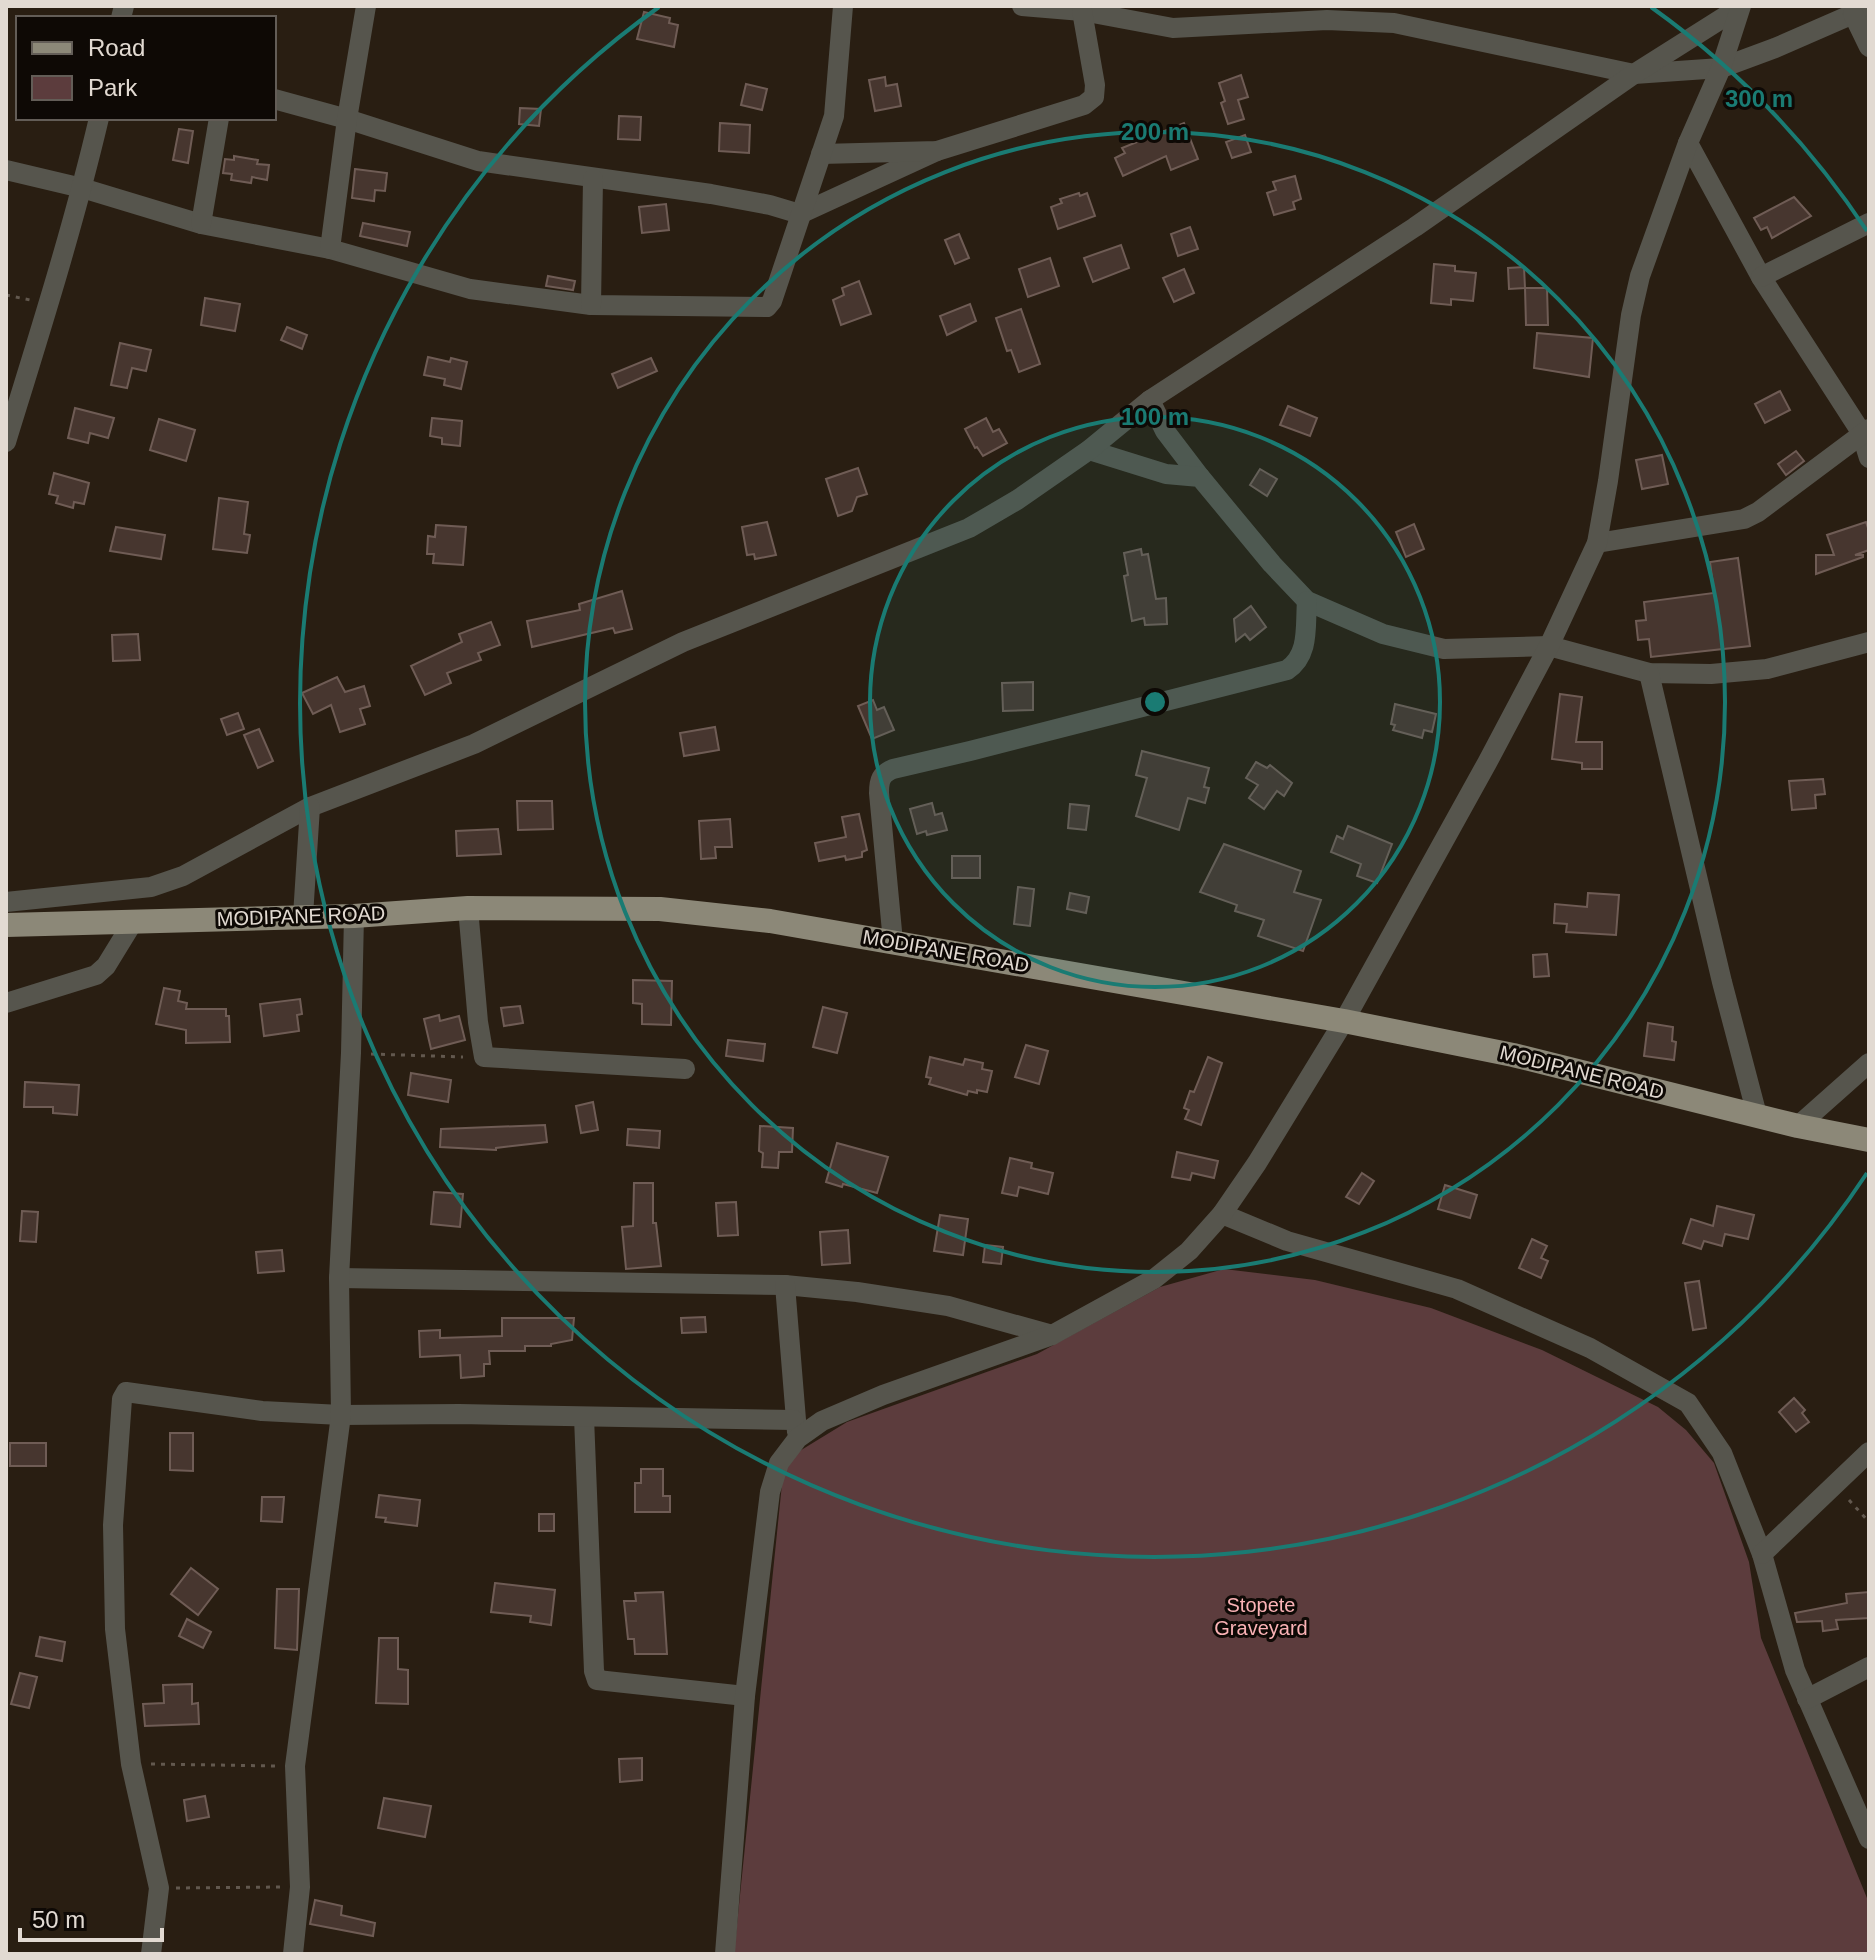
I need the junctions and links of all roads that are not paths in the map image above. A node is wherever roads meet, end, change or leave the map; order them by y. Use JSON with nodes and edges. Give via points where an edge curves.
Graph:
{"nodes":[{"id":1,"x":366,"y":6,"type":"edge"},
{"id":2,"x":843,"y":6,"type":"edge"},
{"id":3,"x":1022,"y":6,"type":"edge"},
{"id":4,"x":1740,"y":6,"type":"edge"},
{"id":5,"x":1082,"y":11,"type":"junction"},
{"id":6,"x":1861,"y":12,"type":"edge"},
{"id":7,"x":1869,"y":47,"type":"edge"},
{"id":8,"x":1721,"y":68,"type":"junction"},
{"id":9,"x":1634,"y":74,"type":"junction"},
{"id":10,"x":276,"y":100,"type":"edge"},
{"id":11,"x":347,"y":119,"type":"junction"},
{"id":12,"x":99,"y":120,"type":"edge"},
{"id":13,"x":219,"y":120,"type":"edge"},
{"id":14,"x":1688,"y":143,"type":"junction"},
{"id":15,"x":937,"y":151,"type":"junction"},
{"id":16,"x":821,"y":154,"type":"junction"},
{"id":17,"x":6,"y":170,"type":"edge"},
{"id":18,"x":593,"y":179,"type":"junction"},
{"id":19,"x":82,"y":188,"type":"junction"},
{"id":20,"x":800,"y":214,"type":"junction"},
{"id":21,"x":1869,"y":223,"type":"edge"},
{"id":22,"x":201,"y":224,"type":"junction"},
{"id":23,"x":330,"y":249,"type":"junction"},
{"id":24,"x":1761,"y":277,"type":"junction"},
{"id":25,"x":591,"y":305,"type":"junction"},
{"id":26,"x":1150,"y":400,"type":"junction"},
{"id":27,"x":1865,"y":431,"type":"edge"},
{"id":28,"x":6,"y":442,"type":"edge"},
{"id":29,"x":1089,"y":450,"type":"junction"},
{"id":30,"x":1869,"y":458,"type":"edge"},
{"id":31,"x":1200,"y":477,"type":"junction"},
{"id":32,"x":1597,"y":543,"type":"junction"},
{"id":33,"x":1307,"y":601,"type":"junction"},
{"id":34,"x":1869,"y":642,"type":"edge"},
{"id":35,"x":1549,"y":646,"type":"junction"},
{"id":36,"x":1649,"y":673,"type":"junction"},
{"id":37,"x":310,"y":807,"type":"junction"},
{"id":38,"x":468,"y":908,"type":"junction"},
{"id":39,"x":7,"y":914,"type":"edge"},
{"id":40,"x":303,"y":916,"type":"junction"},
{"id":41,"x":354,"y":916,"type":"junction"},
{"id":42,"x":133,"y":922,"type":"junction"},
{"id":43,"x":893,"y":942,"type":"junction"},
{"id":44,"x":6,"y":1003,"type":"edge"},
{"id":45,"x":1344,"y":1021,"type":"junction"},
{"id":46,"x":1869,"y":1063,"type":"edge"},
{"id":47,"x":685,"y":1069,"type":"dead end"},
{"id":48,"x":1757,"y":1115,"type":"junction"},
{"id":49,"x":1798,"y":1126,"type":"junction"},
{"id":50,"x":1869,"y":1140,"type":"edge"},
{"id":51,"x":1222,"y":1214,"type":"junction"},
{"id":52,"x":339,"y":1278,"type":"junction"},
{"id":53,"x":785,"y":1285,"type":"junction"},
{"id":54,"x":1052,"y":1335,"type":"junction"},
{"id":55,"x":341,"y":1415,"type":"junction"},
{"id":56,"x":584,"y":1417,"type":"junction"},
{"id":57,"x":796,"y":1429,"type":"junction"},
{"id":58,"x":1869,"y":1452,"type":"edge"},
{"id":59,"x":1762,"y":1554,"type":"junction"},
{"id":60,"x":1869,"y":1667,"type":"edge"},
{"id":61,"x":745,"y":1696,"type":"junction"},
{"id":62,"x":1807,"y":1699,"type":"junction"},
{"id":63,"x":1869,"y":1839,"type":"edge"},
{"id":64,"x":151,"y":1954,"type":"edge"},
{"id":65,"x":293,"y":1954,"type":"edge"},
{"id":66,"x":725,"y":1954,"type":"edge"}],
"edges":[{"from":1,"to":11,"type":"street"},
{"from":2,"to":16,"type":"street","via":[[834,116]]},
{"from":3,"to":5,"type":"street"},
{"from":4,"to":8,"type":"street"},
{"from":4,"to":9,"type":"street"},
{"from":5,"to":9,"type":"street","via":[[1173,28],[1327,20],[1394,23]]},
{"from":5,"to":15,"type":"street","via":[[1094,97],[1084,105]]},
{"from":6,"to":7,"type":"street"},
{"from":6,"to":8,"type":"street"},
{"from":8,"to":9,"type":"street"},
{"from":8,"to":14,"type":"street"},
{"from":9,"to":26,"type":"street","via":[[1440,210]]},
{"from":10,"to":11,"type":"street"},
{"from":11,"to":18,"type":"street","via":[[478,161]]},
{"from":11,"to":23,"type":"street"},
{"from":12,"to":19,"type":"street"},
{"from":13,"to":22,"type":"street"},
{"from":14,"to":24,"type":"street"},
{"from":14,"to":32,"type":"street","via":[[1631,315]]},
{"from":15,"to":16,"type":"street"},
{"from":15,"to":20,"type":"street"},
{"from":16,"to":20,"type":"street"},
{"from":17,"to":19,"type":"street"},
{"from":18,"to":20,"type":"street","via":[[711,194]]},
{"from":18,"to":25,"type":"street"},
{"from":19,"to":22,"type":"street"},
{"from":19,"to":28,"type":"street"},
{"from":20,"to":25,"type":"street","via":[[767,307]]},
{"from":21,"to":24,"type":"street"},
{"from":22,"to":23,"type":"street"},
{"from":23,"to":25,"type":"street","via":[[470,289]]},
{"from":24,"to":27,"type":"street"},
{"from":26,"to":29,"type":"street"},
{"from":26,"to":31,"type":"street","via":[[1165,431]]},
{"from":27,"to":30,"type":"street"},
{"from":27,"to":32,"type":"street","via":[[1744,519]]},
{"from":29,"to":31,"type":"street","via":[[1166,474]]},
{"from":29,"to":37,"type":"street","via":[[969,528],[683,642],[474,744]]},
{"from":31,"to":33,"type":"street"},
{"from":32,"to":35,"type":"street"},
{"from":33,"to":35,"type":"street","via":[[1383,634],[1444,649]]},
{"from":33,"to":43,"type":"street","via":[[1304,651],[1287,670],[884,773],[879,793]]},
{"from":34,"to":36,"type":"street","via":[[1767,669]]},
{"from":35,"to":36,"type":"street"},
{"from":35,"to":45,"type":"street"},
{"from":36,"to":48,"type":"street"},
{"from":37,"to":39,"type":"street","via":[[183,876]]},
{"from":37,"to":40,"type":"street"},
{"from":38,"to":41,"type":"main road","name":"MODIPANE ROAD"},
{"from":38,"to":43,"type":"main road","name":"MODIPANE ROAD","via":[[660,909]]},
{"from":38,"to":47,"type":"street","via":[[484,1057]]},
{"from":39,"to":42,"type":"main road","name":"MODIPANE ROAD"},
{"from":40,"to":41,"type":"main road","name":"MODIPANE ROAD"},
{"from":40,"to":42,"type":"main road","name":"MODIPANE ROAD"},
{"from":41,"to":52,"type":"street"},
{"from":42,"to":44,"type":"street","via":[[96,975]]},
{"from":43,"to":45,"type":"main road","name":"MODIPANE ROAD"},
{"from":45,"to":48,"type":"main road","name":"MODIPANE ROAD","via":[[1513,1055]]},
{"from":45,"to":51,"type":"street"},
{"from":46,"to":49,"type":"street"},
{"from":48,"to":49,"type":"main road","name":"MODIPANE ROAD"},
{"from":49,"to":50,"type":"main road","name":"MODIPANE ROAD"},
{"from":51,"to":54,"type":"street","via":[[1154,1279]]},
{"from":51,"to":59,"type":"street","via":[[1287,1241],[1457,1289],[1590,1348],[1688,1403],[1722,1453]]},
{"from":52,"to":53,"type":"street"},
{"from":52,"to":55,"type":"street"},
{"from":53,"to":54,"type":"street","via":[[948,1306]]},
{"from":53,"to":57,"type":"street"},
{"from":54,"to":57,"type":"street"},
{"from":55,"to":56,"type":"street"},
{"from":55,"to":64,"type":"street","via":[[262,1411],[130,1391],[123,1395],[113,1525],[115,1629],[131,1764],[159,1888]]},
{"from":55,"to":65,"type":"street","via":[[295,1766],[300,1887]]},
{"from":56,"to":57,"type":"street"},
{"from":56,"to":61,"type":"street","via":[[597,1680]]},
{"from":57,"to":61,"type":"street","via":[[770,1492]]},
{"from":58,"to":59,"type":"street"},
{"from":59,"to":62,"type":"street"},
{"from":60,"to":62,"type":"street"},
{"from":61,"to":66,"type":"street"},
{"from":62,"to":63,"type":"street"}]}
